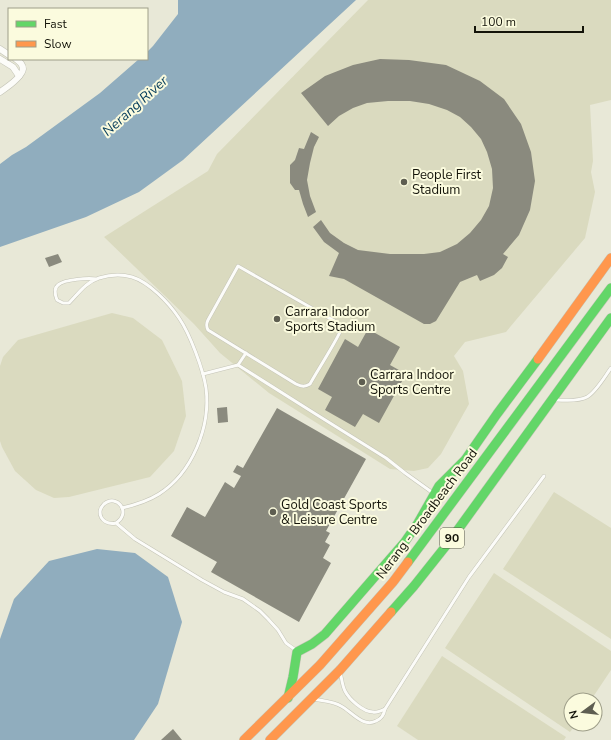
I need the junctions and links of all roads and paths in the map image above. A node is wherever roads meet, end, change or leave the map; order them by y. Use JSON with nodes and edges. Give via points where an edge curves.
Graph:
{"nodes":[{"id":1,"x":0,"y":58,"type":"edge"},
{"id":2,"x":17,"y":60,"type":"edge"},
{"id":3,"x":19,"y":76,"type":"junction"},
{"id":4,"x":0,"y":92,"type":"edge"},
{"id":5,"x":611,"y":258,"type":"edge"},
{"id":6,"x":97,"y":279,"type":"junction"},
{"id":7,"x":611,"y":288,"type":"edge"},
{"id":8,"x":611,"y":318,"type":"edge"},
{"id":9,"x":246,"y":353,"type":"junction"},
{"id":10,"x":238,"y":364,"type":"junction"},
{"id":11,"x":611,"y":368,"type":"edge"},
{"id":12,"x":203,"y":374,"type":"junction"},
{"id":13,"x":552,"y":400,"type":"junction"},
{"id":14,"x":544,"y":476,"type":"dead end"},
{"id":15,"x":434,"y":494,"type":"junction"},
{"id":16,"x":122,"y":508,"type":"junction"},
{"id":17,"x":116,"y":523,"type":"junction"},
{"id":18,"x":297,"y":652,"type":"junction"},
{"id":19,"x":340,"y":670,"type":"junction"},
{"id":20,"x":288,"y":698,"type":"junction"},
{"id":21,"x":312,"y":699,"type":"junction"},
{"id":22,"x":385,"y":709,"type":"junction"},
{"id":23,"x":244,"y":740,"type":"edge"},
{"id":24,"x":270,"y":740,"type":"edge"}],
"edges":[{"from":1,"to":3,"type":"street","via":[[11,65]]},
{"from":2,"to":3,"type":"street","via":[[23,68]]},
{"from":3,"to":4,"type":"street"},
{"from":5,"to":15,"type":"main road","via":[[465,460],[444,480]]},
{"from":6,"to":6,"type":"lane","via":[[78,292],[69,302],[57,300],[55,288],[59,284],[87,278]]},
{"from":6,"to":12,"type":"lane","via":[[119,275],[132,277],[154,290],[179,318]]},
{"from":7,"to":20,"type":"main road","name":"Nerang - Broadbeach Road","number":"90","via":[[393,582]]},
{"from":8,"to":13,"type":"main road","number":"90"},
{"from":9,"to":9,"type":"lane","via":[[211,333],[206,323],[238,266],[340,326],[341,330],[307,386],[296,384]]},
{"from":9,"to":10,"type":"lane"},
{"from":10,"to":12,"type":"lane"},
{"from":10,"to":15,"type":"lane","via":[[386,458]]},
{"from":11,"to":13,"type":"lane","via":[[586,398]]},
{"from":12,"to":16,"type":"lane","via":[[206,389],[205,416],[199,443],[185,468],[159,494]]},
{"from":13,"to":19,"type":"main road","number":"90","via":[[431,564]]},
{"from":14,"to":22,"type":"lane","via":[[469,576]]},
{"from":15,"to":18,"type":"main road","via":[[404,543],[372,580],[325,634]]},
{"from":16,"to":17,"type":"lane","via":[[123,515]]},
{"from":16,"to":17,"type":"lane","via":[[112,501],[105,503],[101,508],[105,522]]},
{"from":17,"to":18,"type":"lane","via":[[135,539],[202,580],[242,599],[260,611],[286,643]]},
{"from":18,"to":20,"type":"main road"},
{"from":19,"to":21,"type":"main road","number":"90"},
{"from":19,"to":22,"type":"lane","via":[[344,690],[350,699],[367,711],[374,713]]},
{"from":20,"to":23,"type":"main road","name":"Nerang - Broadbeach Road","number":"90"},
{"from":21,"to":22,"type":"lane","via":[[334,703],[369,723],[378,720]]},
{"from":21,"to":24,"type":"main road","number":"90"}]}
